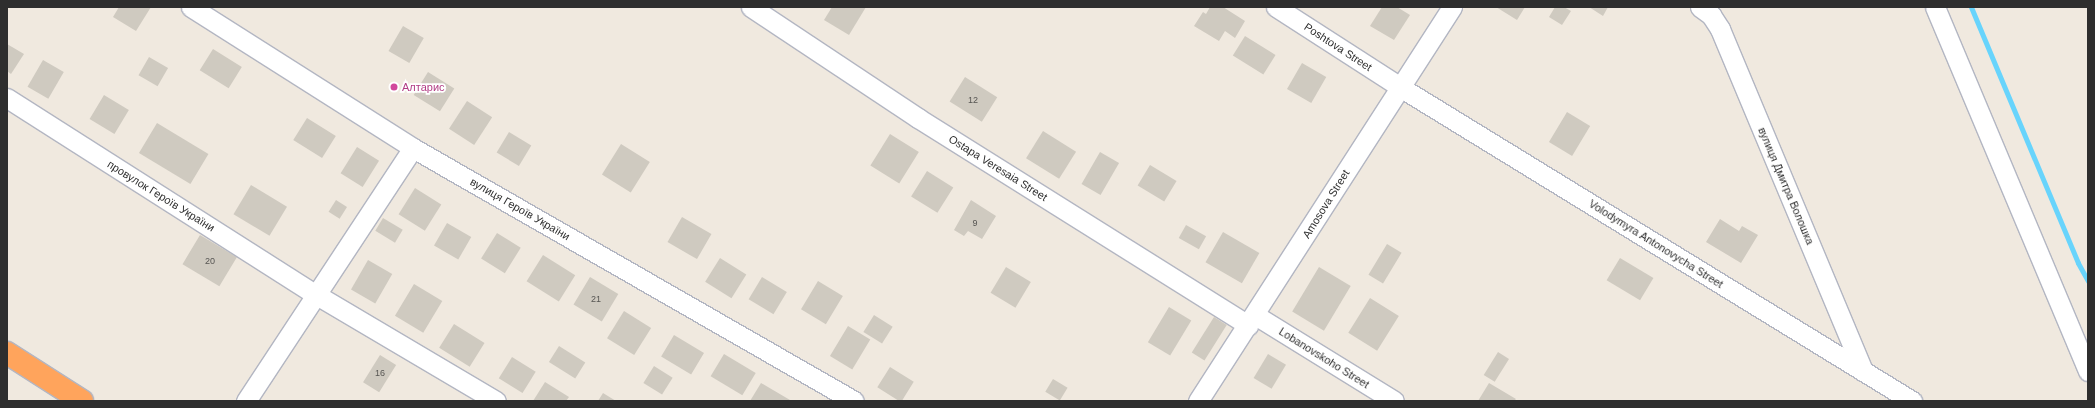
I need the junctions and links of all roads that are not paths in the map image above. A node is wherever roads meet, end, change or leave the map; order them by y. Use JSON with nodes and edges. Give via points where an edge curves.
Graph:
{"nodes":[{"id":1,"x":191,"y":7,"type":"edge"},
{"id":2,"x":751,"y":7,"type":"edge"},
{"id":3,"x":1276,"y":7,"type":"edge"},
{"id":4,"x":1452,"y":7,"type":"edge"},
{"id":5,"x":1700,"y":7,"type":"edge"},
{"id":6,"x":1934,"y":7,"type":"edge"},
{"id":7,"x":1400,"y":87,"type":"junction"},
{"id":8,"x":7,"y":98,"type":"edge"},
{"id":9,"x":413,"y":148,"type":"junction"},
{"id":10,"x":315,"y":294,"type":"junction"},
{"id":11,"x":1251,"y":320,"type":"junction"},
{"id":12,"x":7,"y":353,"type":"edge"},
{"id":13,"x":1863,"y":371,"type":"junction"},
{"id":14,"x":2088,"y":372,"type":"edge"},
{"id":15,"x":82,"y":401,"type":"edge"},
{"id":16,"x":246,"y":401,"type":"edge"},
{"id":17,"x":496,"y":401,"type":"edge"},
{"id":18,"x":854,"y":401,"type":"edge"},
{"id":19,"x":1198,"y":401,"type":"edge"},
{"id":20,"x":1394,"y":401,"type":"edge"},
{"id":21,"x":1912,"y":401,"type":"edge"}],
"edges":[{"from":1,"to":9,"type":"street","name":"вулиця Героїв України"},
{"from":2,"to":11,"type":"street","name":"Ostapa Veresaia Street","via":[[925,122]]},
{"from":3,"to":7,"type":"street","name":"Poshtova Street"},
{"from":4,"to":7,"type":"street","name":"Amosova Street"},
{"from":5,"to":13,"type":"street","name":"вулиця Дмитра Волошка","via":[[1711,15],[1720,29]]},
{"from":6,"to":14,"type":"street"},
{"from":7,"to":11,"type":"street","name":"Amosova Street"},
{"from":7,"to":13,"type":"street","name":"Volodymyra Antonovycha Street"},
{"from":8,"to":10,"type":"street","name":"провулок Героїв України"},
{"from":9,"to":10,"type":"street"},
{"from":9,"to":18,"type":"street","name":"вулиця Героїв України"},
{"from":10,"to":16,"type":"street"},
{"from":10,"to":17,"type":"street","name":"провулок Героїв України"},
{"from":11,"to":19,"type":"street","name":"Amosova Street"},
{"from":11,"to":20,"type":"street","name":"Lobanovskoho Street"},
{"from":12,"to":15,"type":"highway"},
{"from":13,"to":21,"type":"street","name":"Volodymyra Antonovycha Street"}]}
